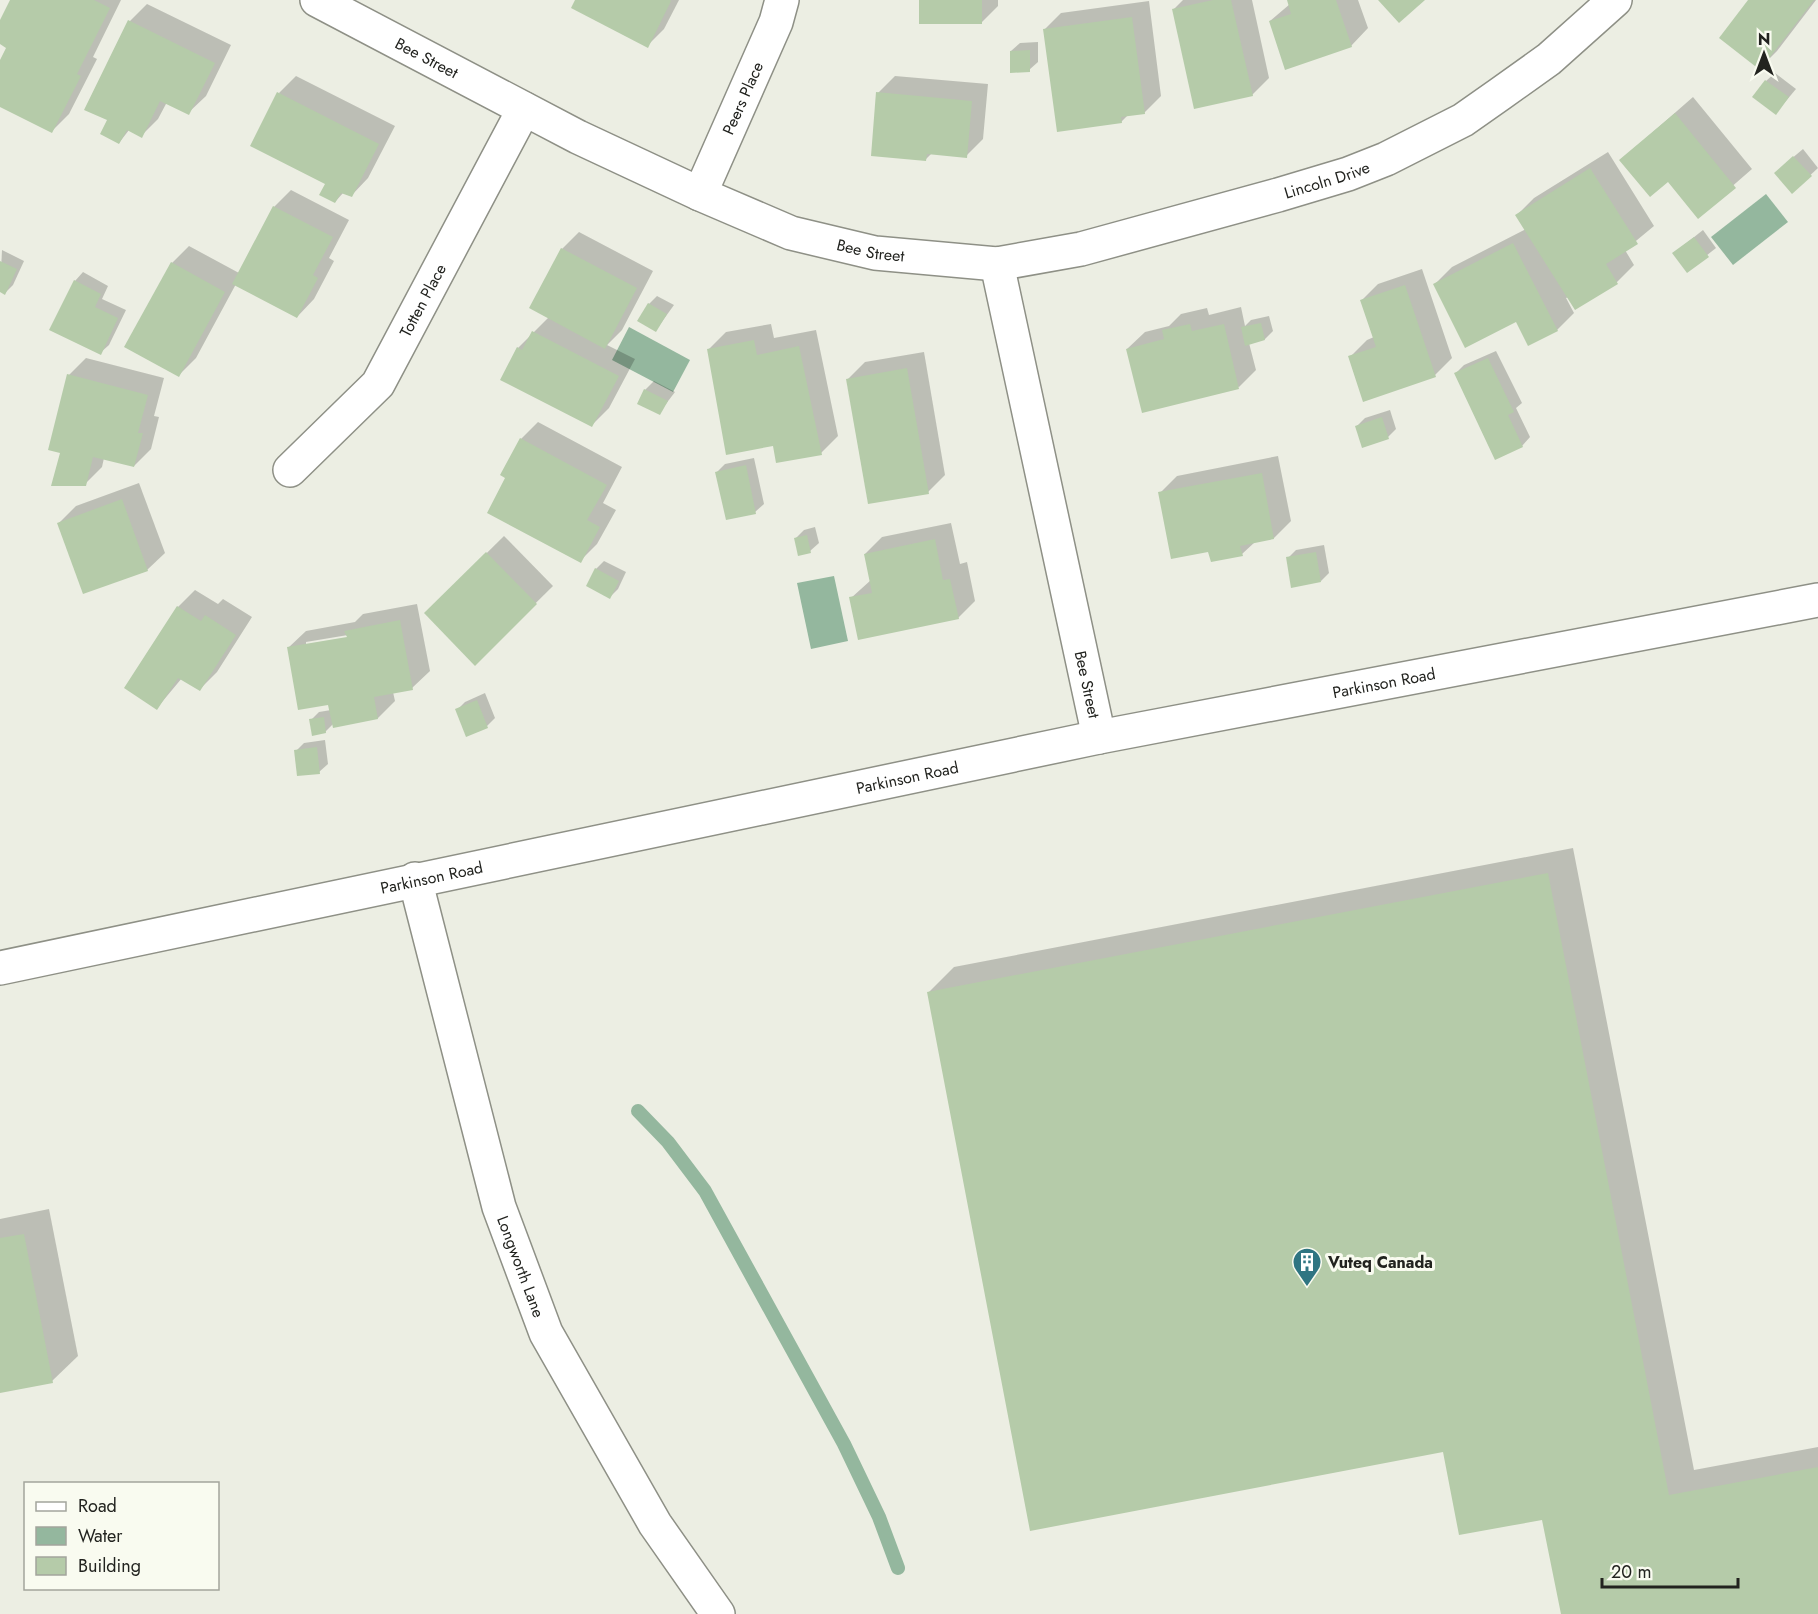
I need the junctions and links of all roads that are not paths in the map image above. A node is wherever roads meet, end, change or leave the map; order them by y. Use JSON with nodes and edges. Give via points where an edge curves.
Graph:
{"nodes":[{"id":1,"x":317,"y":0,"type":"edge"},
{"id":2,"x":782,"y":0,"type":"edge"},
{"id":3,"x":1615,"y":0,"type":"edge"},
{"id":4,"x":524,"y":109,"type":"junction"},
{"id":5,"x":700,"y":194,"type":"junction"},
{"id":6,"x":997,"y":264,"type":"junction"},
{"id":7,"x":290,"y":470,"type":"dead end"},
{"id":8,"x":1818,"y":600,"type":"edge"},
{"id":9,"x":1099,"y":737,"type":"junction"},
{"id":10,"x":415,"y":879,"type":"junction"},
{"id":11,"x":0,"y":968,"type":"edge"},
{"id":12,"x":718,"y":1614,"type":"edge"}],
"edges":[{"from":1,"to":4,"type":"street","name":"Bee Street"},
{"from":2,"to":5,"type":"street","name":"Peers Place"},
{"from":3,"to":6,"type":"street","name":"Lincoln Drive","via":[[1549,59],[1463,120],[1386,159],[1278,195],[1082,249]]},
{"from":4,"to":5,"type":"street","name":"Bee Street"},
{"from":4,"to":7,"type":"street","name":"Totten Place","via":[[378,384]]},
{"from":5,"to":6,"type":"street","name":"Bee Street","via":[[791,233],[835,244],[916,258]]},
{"from":6,"to":9,"type":"street","name":"Bee Street"},
{"from":8,"to":9,"type":"street","name":"Parkinson Road"},
{"from":9,"to":10,"type":"street","name":"Parkinson Road"},
{"from":10,"to":11,"type":"street","name":"Parkinson Road"},
{"from":10,"to":12,"type":"street","name":"Longworth Lane","via":[[498,1207],[546,1333],[655,1524]]}]}
